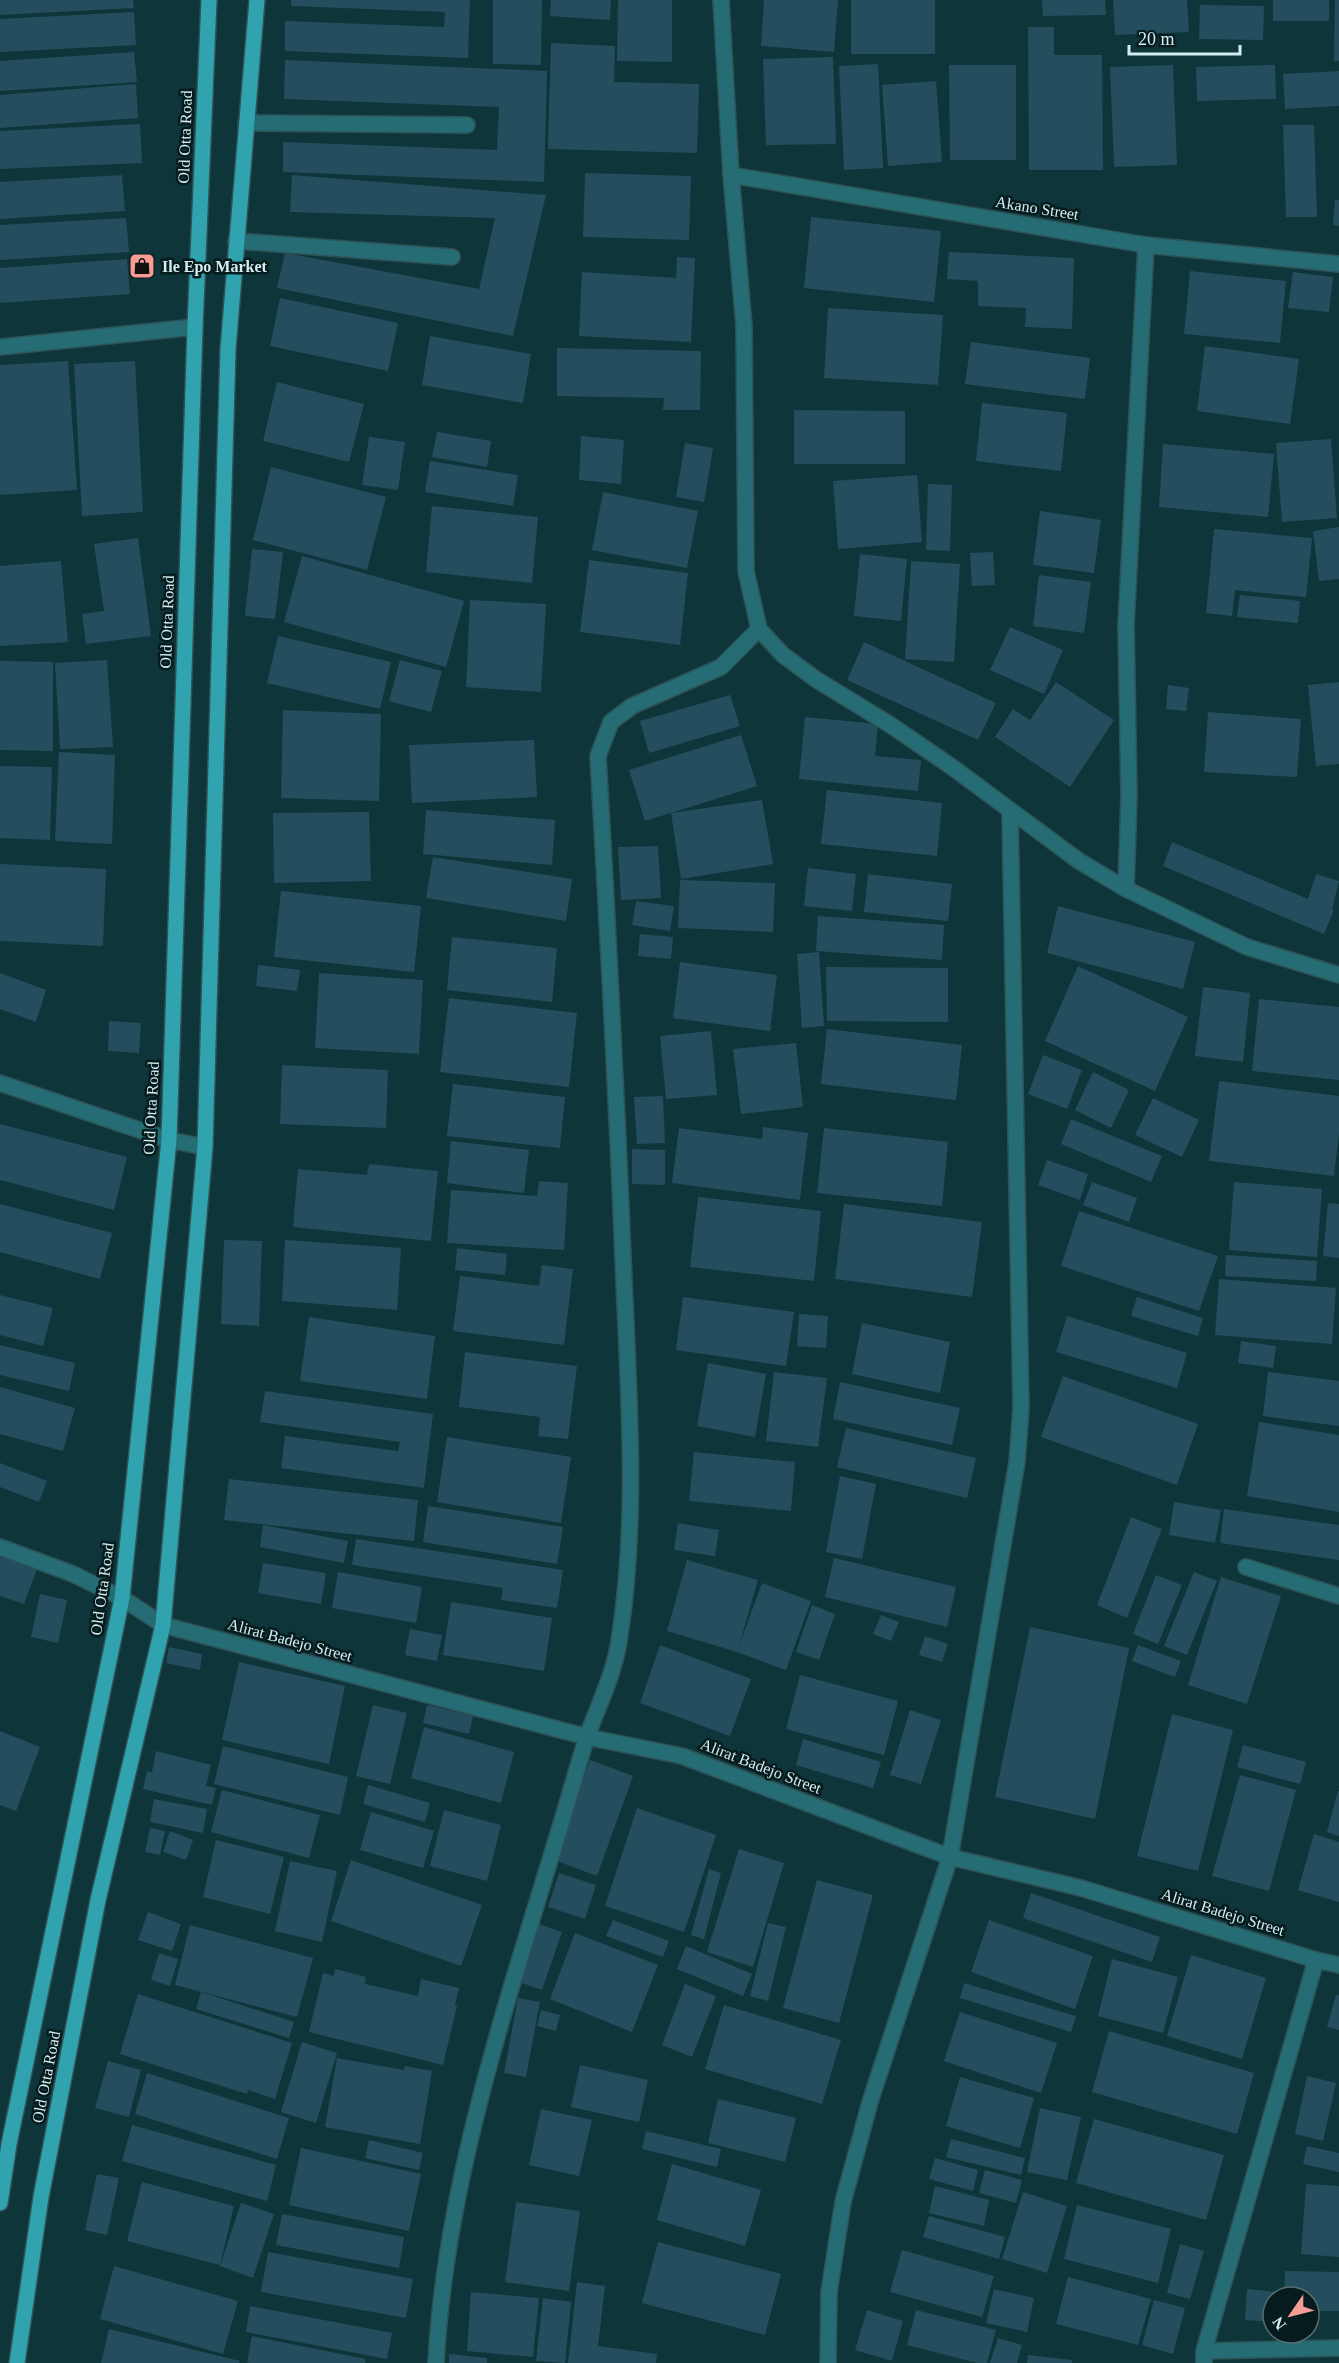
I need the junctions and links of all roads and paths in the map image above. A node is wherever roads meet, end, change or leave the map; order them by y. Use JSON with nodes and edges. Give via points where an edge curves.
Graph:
{"nodes":[{"id":1,"x":208,"y":0,"type":"edge"},
{"id":2,"x":257,"y":0,"type":"edge"},
{"id":3,"x":721,"y":0,"type":"edge"},
{"id":4,"x":246,"y":123,"type":"junction"},
{"id":5,"x":467,"y":125,"type":"dead end"},
{"id":6,"x":731,"y":176,"type":"junction"},
{"id":7,"x":236,"y":241,"type":"junction"},
{"id":8,"x":1146,"y":245,"type":"junction"},
{"id":9,"x":452,"y":257,"type":"dead end"},
{"id":10,"x":1339,"y":264,"type":"edge"},
{"id":11,"x":195,"y":327,"type":"junction"},
{"id":12,"x":0,"y":347,"type":"edge"},
{"id":13,"x":759,"y":629,"type":"junction"},
{"id":14,"x":1010,"y":811,"type":"junction"},
{"id":15,"x":1126,"y":889,"type":"junction"},
{"id":16,"x":1339,"y":975,"type":"edge"},
{"id":17,"x":0,"y":1083,"type":"edge"},
{"id":18,"x":169,"y":1140,"type":"junction"},
{"id":19,"x":206,"y":1147,"type":"junction"},
{"id":20,"x":0,"y":1547,"type":"edge"},
{"id":21,"x":1246,"y":1567,"type":"dead end"},
{"id":22,"x":1339,"y":1596,"type":"edge"},
{"id":23,"x":122,"y":1598,"type":"junction"},
{"id":24,"x":163,"y":1625,"type":"junction"},
{"id":25,"x":587,"y":1737,"type":"junction"},
{"id":26,"x":951,"y":1857,"type":"junction"},
{"id":27,"x":1316,"y":1960,"type":"junction"},
{"id":28,"x":1339,"y":1965,"type":"edge"},
{"id":29,"x":0,"y":2204,"type":"edge"},
{"id":30,"x":1339,"y":2348,"type":"edge"},
{"id":31,"x":1204,"y":2357,"type":"edge"},
{"id":32,"x":17,"y":2363,"type":"edge"},
{"id":33,"x":436,"y":2363,"type":"edge"},
{"id":34,"x":828,"y":2363,"type":"edge"}],
"edges":[{"from":1,"to":11,"type":"main road","name":"Old Otta Road"},
{"from":2,"to":4,"type":"main road","name":"Old Otta Road"},
{"from":3,"to":6,"type":"street"},
{"from":4,"to":5,"type":"street"},
{"from":4,"to":7,"type":"main road","name":"Old Otta Road"},
{"from":6,"to":8,"type":"street","name":"Akano Street"},
{"from":6,"to":13,"type":"street","via":[[744,326],[746,572]]},
{"from":7,"to":9,"type":"street"},
{"from":7,"to":19,"type":"main road","name":"Old Otta Road","via":[[228,361]]},
{"from":8,"to":10,"type":"street","name":"Akano Street"},
{"from":8,"to":15,"type":"street","via":[[1126,624]]},
{"from":11,"to":12,"type":"street"},
{"from":11,"to":18,"type":"main road","name":"Old Otta Road"},
{"from":13,"to":14,"type":"street","via":[[783,656],[952,767]]},
{"from":13,"to":25,"type":"street","via":[[721,667],[632,706],[611,722],[597,756],[616,1079],[630,1433],[627,1578],[618,1645]]},
{"from":14,"to":15,"type":"street"},
{"from":14,"to":26,"type":"street","via":[[1021,1408],[1017,1462]]},
{"from":15,"to":16,"type":"street","via":[[1246,947]]},
{"from":17,"to":18,"type":"street"},
{"from":18,"to":19,"type":"street"},
{"from":18,"to":23,"type":"main road","name":"Old Otta Road"},
{"from":19,"to":24,"type":"main road","name":"Old Otta Road"},
{"from":20,"to":23,"type":"street","name":"Alirat Badejo Street","via":[[73,1574]]},
{"from":21,"to":22,"type":"street"},
{"from":23,"to":24,"type":"street","name":"Alirat Badejo Street"},
{"from":23,"to":29,"type":"main road","name":"Old Otta Road","via":[[9,2144]]},
{"from":24,"to":25,"type":"street","name":"Alirat Badejo Street"},
{"from":24,"to":32,"type":"main road","name":"Old Otta Road","via":[[98,1900],[40,2198]]},
{"from":25,"to":26,"type":"street","name":"Alirat Badejo Street","via":[[682,1756]]},
{"from":25,"to":33,"type":"street","via":[[481,2095],[446,2257]]},
{"from":26,"to":27,"type":"street","name":"Alirat Badejo Street","via":[[1082,1888]]},
{"from":26,"to":34,"type":"street","via":[[870,2102],[843,2202],[829,2292]]},
{"from":27,"to":28,"type":"street","name":"Alirat Badejo Street"},
{"from":27,"to":31,"type":"street"},
{"from":30,"to":31,"type":"street"}]}
